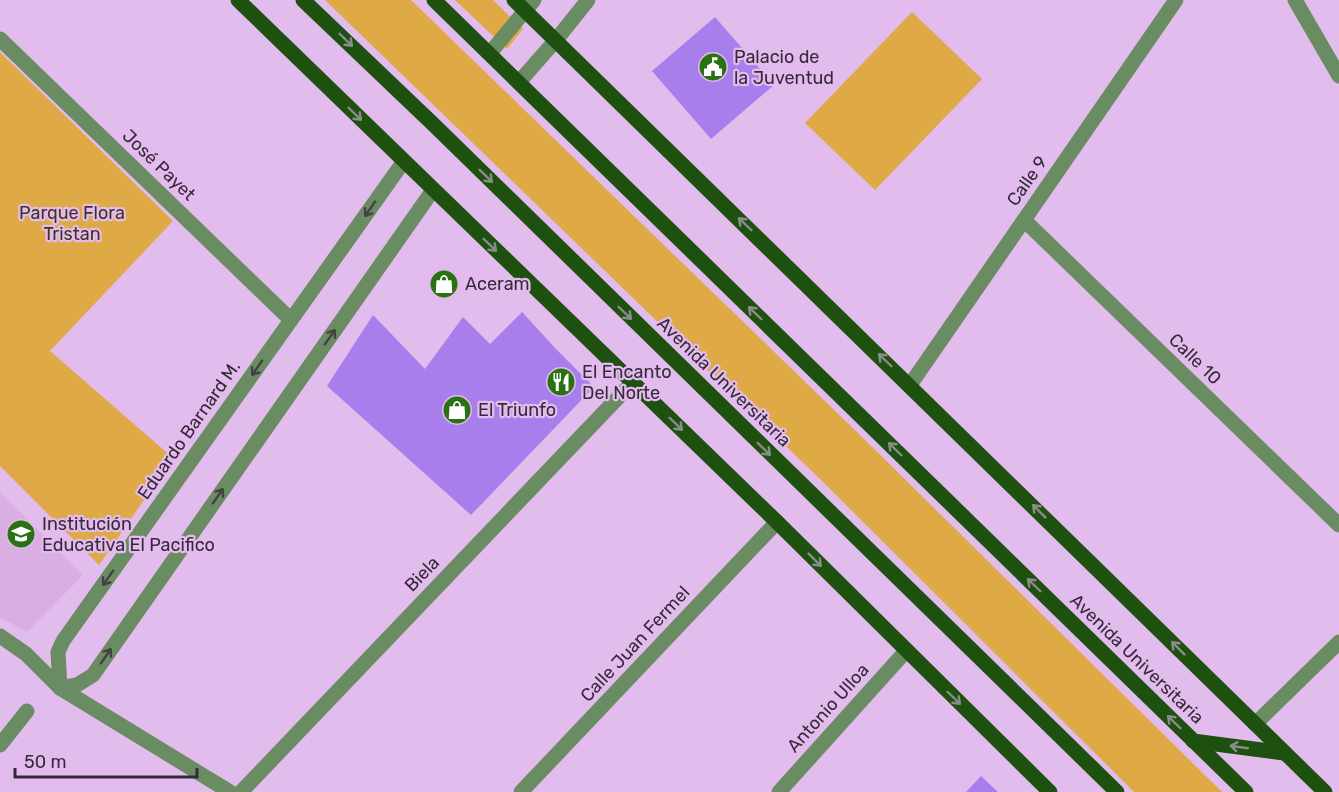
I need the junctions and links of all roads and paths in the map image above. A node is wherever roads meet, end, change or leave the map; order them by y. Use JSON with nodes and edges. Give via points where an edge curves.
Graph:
{"nodes":[{"id":1,"x":238,"y":0,"type":"edge"},
{"id":2,"x":303,"y":0,"type":"edge"},
{"id":3,"x":434,"y":0,"type":"edge"},
{"id":4,"x":514,"y":0,"type":"edge"},
{"id":5,"x":588,"y":0,"type":"edge"},
{"id":6,"x":1176,"y":0,"type":"edge"},
{"id":7,"x":1295,"y":0,"type":"edge"},
{"id":8,"x":530,"y":6,"type":"edge"},
{"id":9,"x":0,"y":39,"type":"edge"},
{"id":10,"x":556,"y":40,"type":"junction"},
{"id":11,"x":490,"y":53,"type":"junction"},
{"id":12,"x":1339,"y":76,"type":"edge"},
{"id":13,"x":519,"y":82,"type":"junction"},
{"id":14,"x":404,"y":161,"type":"junction"},
{"id":15,"x":433,"y":190,"type":"junction"},
{"id":16,"x":1024,"y":220,"type":"junction"},
{"id":17,"x":291,"y":320,"type":"junction"},
{"id":18,"x":632,"y":383,"type":"junction"},
{"id":19,"x":910,"y":385,"type":"junction"},
{"id":20,"x":777,"y":522,"type":"junction"},
{"id":21,"x":1339,"y":525,"type":"edge"},
{"id":22,"x":0,"y":636,"type":"edge"},
{"id":23,"x":1339,"y":642,"type":"edge"},
{"id":24,"x":906,"y":651,"type":"junction"},
{"id":25,"x":60,"y":688,"type":"junction"},
{"id":26,"x":27,"y":711,"type":"dead end"},
{"id":27,"x":1255,"y":724,"type":"junction"},
{"id":28,"x":1194,"y":741,"type":"junction"},
{"id":29,"x":0,"y":745,"type":"edge"},
{"id":30,"x":1284,"y":753,"type":"junction"},
{"id":31,"x":230,"y":792,"type":"edge"},
{"id":32,"x":241,"y":792,"type":"edge"},
{"id":33,"x":521,"y":792,"type":"edge"},
{"id":34,"x":779,"y":792,"type":"edge"},
{"id":35,"x":1050,"y":792,"type":"edge"},
{"id":36,"x":1117,"y":792,"type":"edge"},
{"id":37,"x":1246,"y":792,"type":"edge"},
{"id":38,"x":1324,"y":792,"type":"edge"}],
"edges":[{"from":1,"to":14,"type":"main road","one_way":true},
{"from":2,"to":36,"type":"main road","name":"Avenida Universitaria","one_way":true},
{"from":3,"to":11,"type":"main road","name":"Avenida Universitaria"},
{"from":4,"to":8,"type":"main road","name":"Avenida Universitaria"},
{"from":5,"to":10,"type":"street"},
{"from":6,"to":16,"type":"street","name":"Calle 9"},
{"from":7,"to":12,"type":"street"},
{"from":8,"to":10,"type":"main road","name":"Avenida Universitaria"},
{"from":8,"to":11,"type":"street"},
{"from":9,"to":17,"type":"street","name":"José Payet"},
{"from":10,"to":13,"type":"street"},
{"from":19,"to":10,"type":"main road","name":"Avenida Universitaria","one_way":true},
{"from":11,"to":13,"type":"main road","name":"Avenida Universitaria"},
{"from":28,"to":13,"type":"main road","name":"Avenida Universitaria","one_way":true},
{"from":14,"to":15,"type":"main road"},
{"from":14,"to":17,"type":"street","name":"Eduardo Barnard M.","one_way":true},
{"from":15,"to":18,"type":"main road","one_way":true},
{"from":25,"to":15,"type":"street","one_way":true,"via":[[77,685],[93,675]]},
{"from":16,"to":19,"type":"street","name":"Calle 9"},
{"from":16,"to":21,"type":"street","name":"Calle 10"},
{"from":17,"to":25,"type":"street","name":"Eduardo Barnard M.","one_way":true,"via":[[63,641],[58,652]]},
{"from":18,"to":20,"type":"main road","one_way":true},
{"from":18,"to":32,"type":"street","name":"Biela"},
{"from":27,"to":19,"type":"main road","name":"Avenida Universitaria","one_way":true},
{"from":20,"to":24,"type":"main road","one_way":true},
{"from":20,"to":33,"type":"street","name":"Calle Juan Fermel"},
{"from":22,"to":25,"type":"street","via":[[26,654]]},
{"from":23,"to":27,"type":"street"},
{"from":24,"to":34,"type":"street","name":"Antonio Ulloa"},
{"from":24,"to":35,"type":"main road","one_way":true},
{"from":25,"to":31,"type":"street"},
{"from":26,"to":29,"type":"street"},
{"from":27,"to":30,"type":"main road","name":"Avenida Universitaria"},
{"from":30,"to":28,"type":"main road","one_way":true},
{"from":28,"to":37,"type":"main road","name":"Avenida Universitaria"},
{"from":30,"to":38,"type":"main road","name":"Avenida Universitaria"}]}
